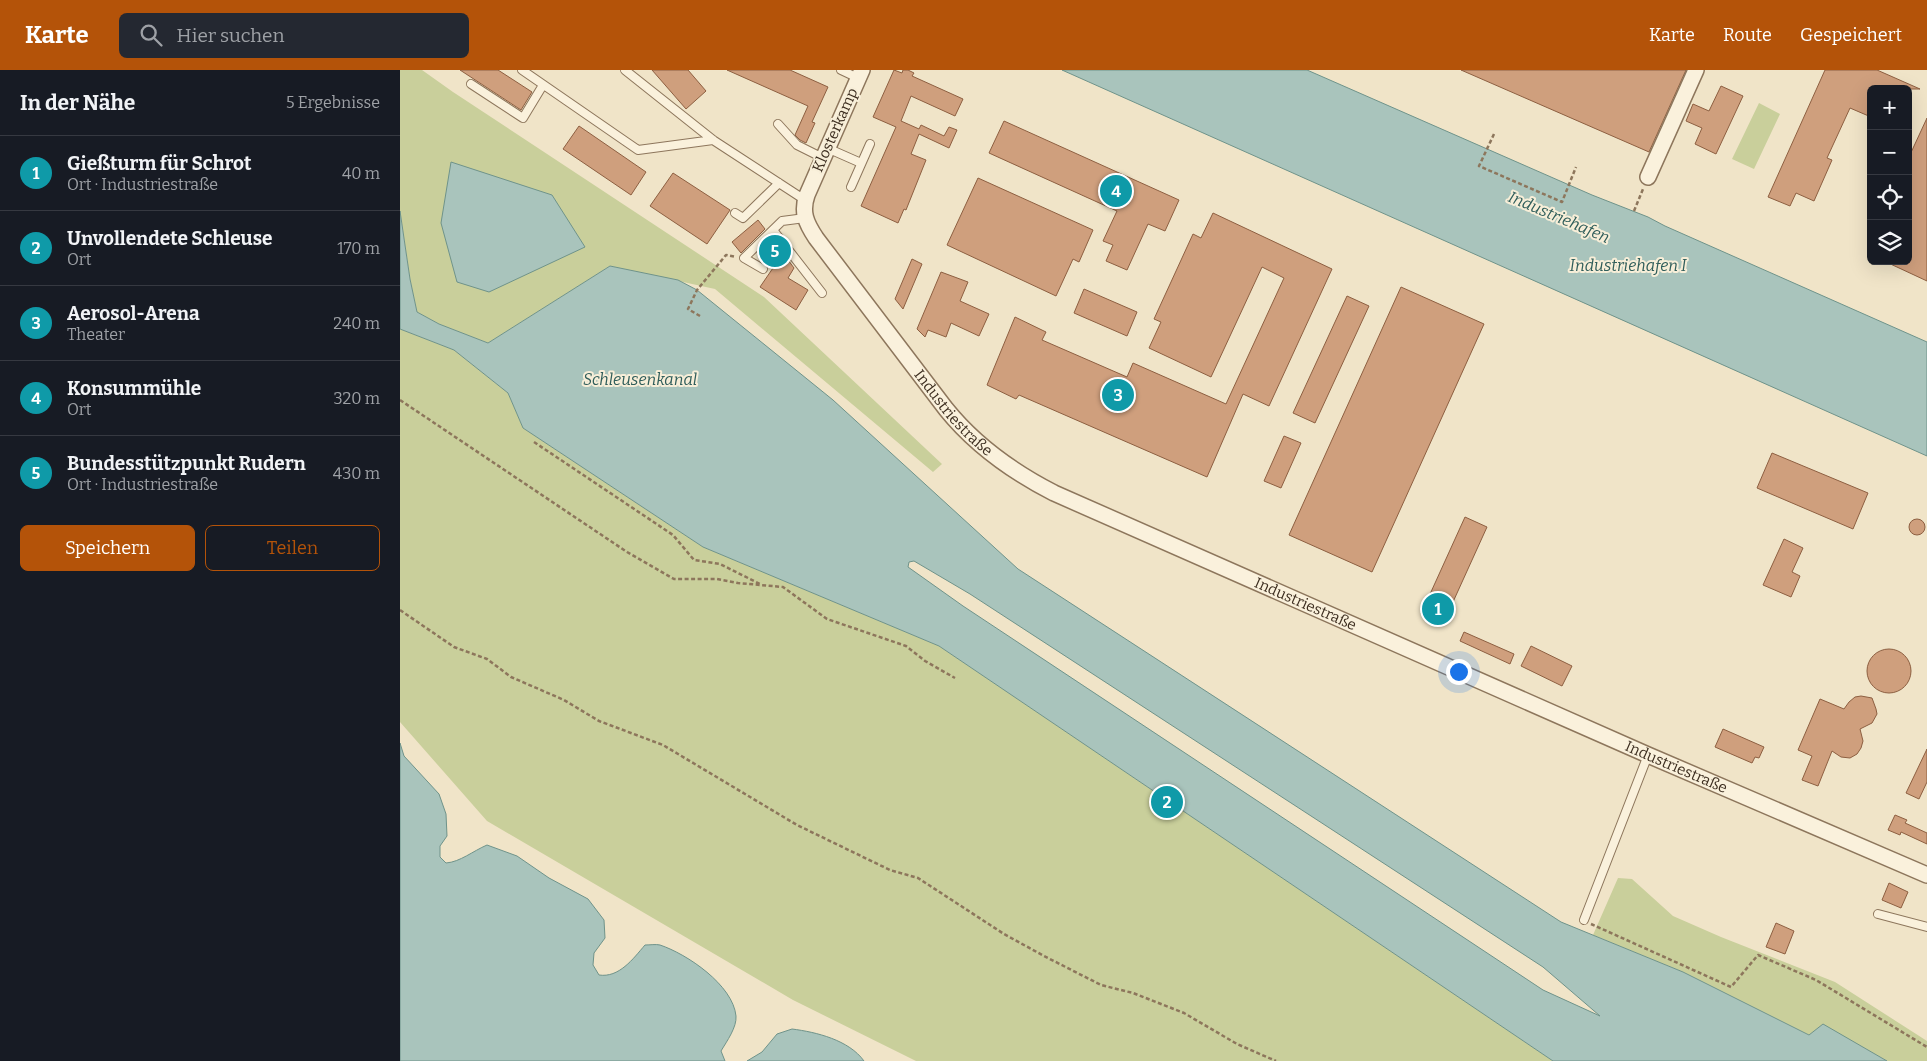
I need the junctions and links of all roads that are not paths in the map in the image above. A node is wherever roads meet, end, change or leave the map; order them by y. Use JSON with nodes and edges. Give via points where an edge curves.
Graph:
{"nodes":[{"id":1,"x":522,"y":70,"type":"edge"},
{"id":2,"x":624,"y":70,"type":"edge"},
{"id":3,"x":841,"y":70,"type":"edge"},
{"id":4,"x":1696,"y":70,"type":"edge"},
{"id":5,"x":860,"y":74,"type":"edge"},
{"id":6,"x":470,"y":84,"type":"dead end"},
{"id":7,"x":544,"y":85,"type":"junction"},
{"id":8,"x":778,"y":124,"type":"dead end"},
{"id":9,"x":713,"y":140,"type":"junction"},
{"id":10,"x":870,"y":144,"type":"dead end"},
{"id":11,"x":825,"y":153,"type":"junction"},
{"id":12,"x":861,"y":163,"type":"junction"},
{"id":13,"x":1648,"y":177,"type":"dead end"},
{"id":14,"x":779,"y":184,"type":"junction"},
{"id":15,"x":850,"y":187,"type":"dead end"},
{"id":16,"x":807,"y":195,"type":"junction"},
{"id":17,"x":735,"y":213,"type":"dead end"},
{"id":18,"x":805,"y":218,"type":"junction"},
{"id":19,"x":773,"y":230,"type":"junction"},
{"id":20,"x":763,"y":269,"type":"dead end"},
{"id":21,"x":822,"y":293,"type":"dead end"},
{"id":22,"x":1648,"y":755,"type":"junction"},
{"id":23,"x":1927,"y":875,"type":"edge"},
{"id":24,"x":1878,"y":914,"type":"dead end"},
{"id":25,"x":1584,"y":920,"type":"road end"},
{"id":26,"x":1927,"y":927,"type":"edge"}],
"edges":[{"from":1,"to":7,"type":"lane"},
{"from":2,"to":9,"type":"lane"},
{"from":3,"to":5,"type":"lane"},
{"from":4,"to":13,"type":"street"},
{"from":5,"to":11,"type":"street","name":"Klosterkamp"},
{"from":6,"to":7,"type":"lane","via":[[523,118]]},
{"from":7,"to":9,"type":"lane","via":[[638,150]]},
{"from":8,"to":11,"type":"lane","via":[[797,145]]},
{"from":9,"to":14,"type":"lane"},
{"from":10,"to":12,"type":"lane"},
{"from":11,"to":12,"type":"lane"},
{"from":11,"to":16,"type":"street","name":"Klosterkamp"},
{"from":12,"to":15,"type":"lane"},
{"from":14,"to":16,"type":"lane"},
{"from":14,"to":17,"type":"lane","via":[[743,218]]},
{"from":16,"to":18,"type":"street","name":"Industriestraße"},
{"from":18,"to":19,"type":"lane","via":[[782,221]]},
{"from":18,"to":22,"type":"street","name":"Industriestraße","via":[[816,238],[946,409],[979,444],[1020,474],[1054,493]]},
{"from":19,"to":20,"type":"lane","via":[[744,258]]},
{"from":19,"to":21,"type":"lane"},
{"from":22,"to":23,"type":"street","name":"Industriestraße"},
{"from":22,"to":25,"type":"lane"},
{"from":24,"to":26,"type":"lane"}]}
